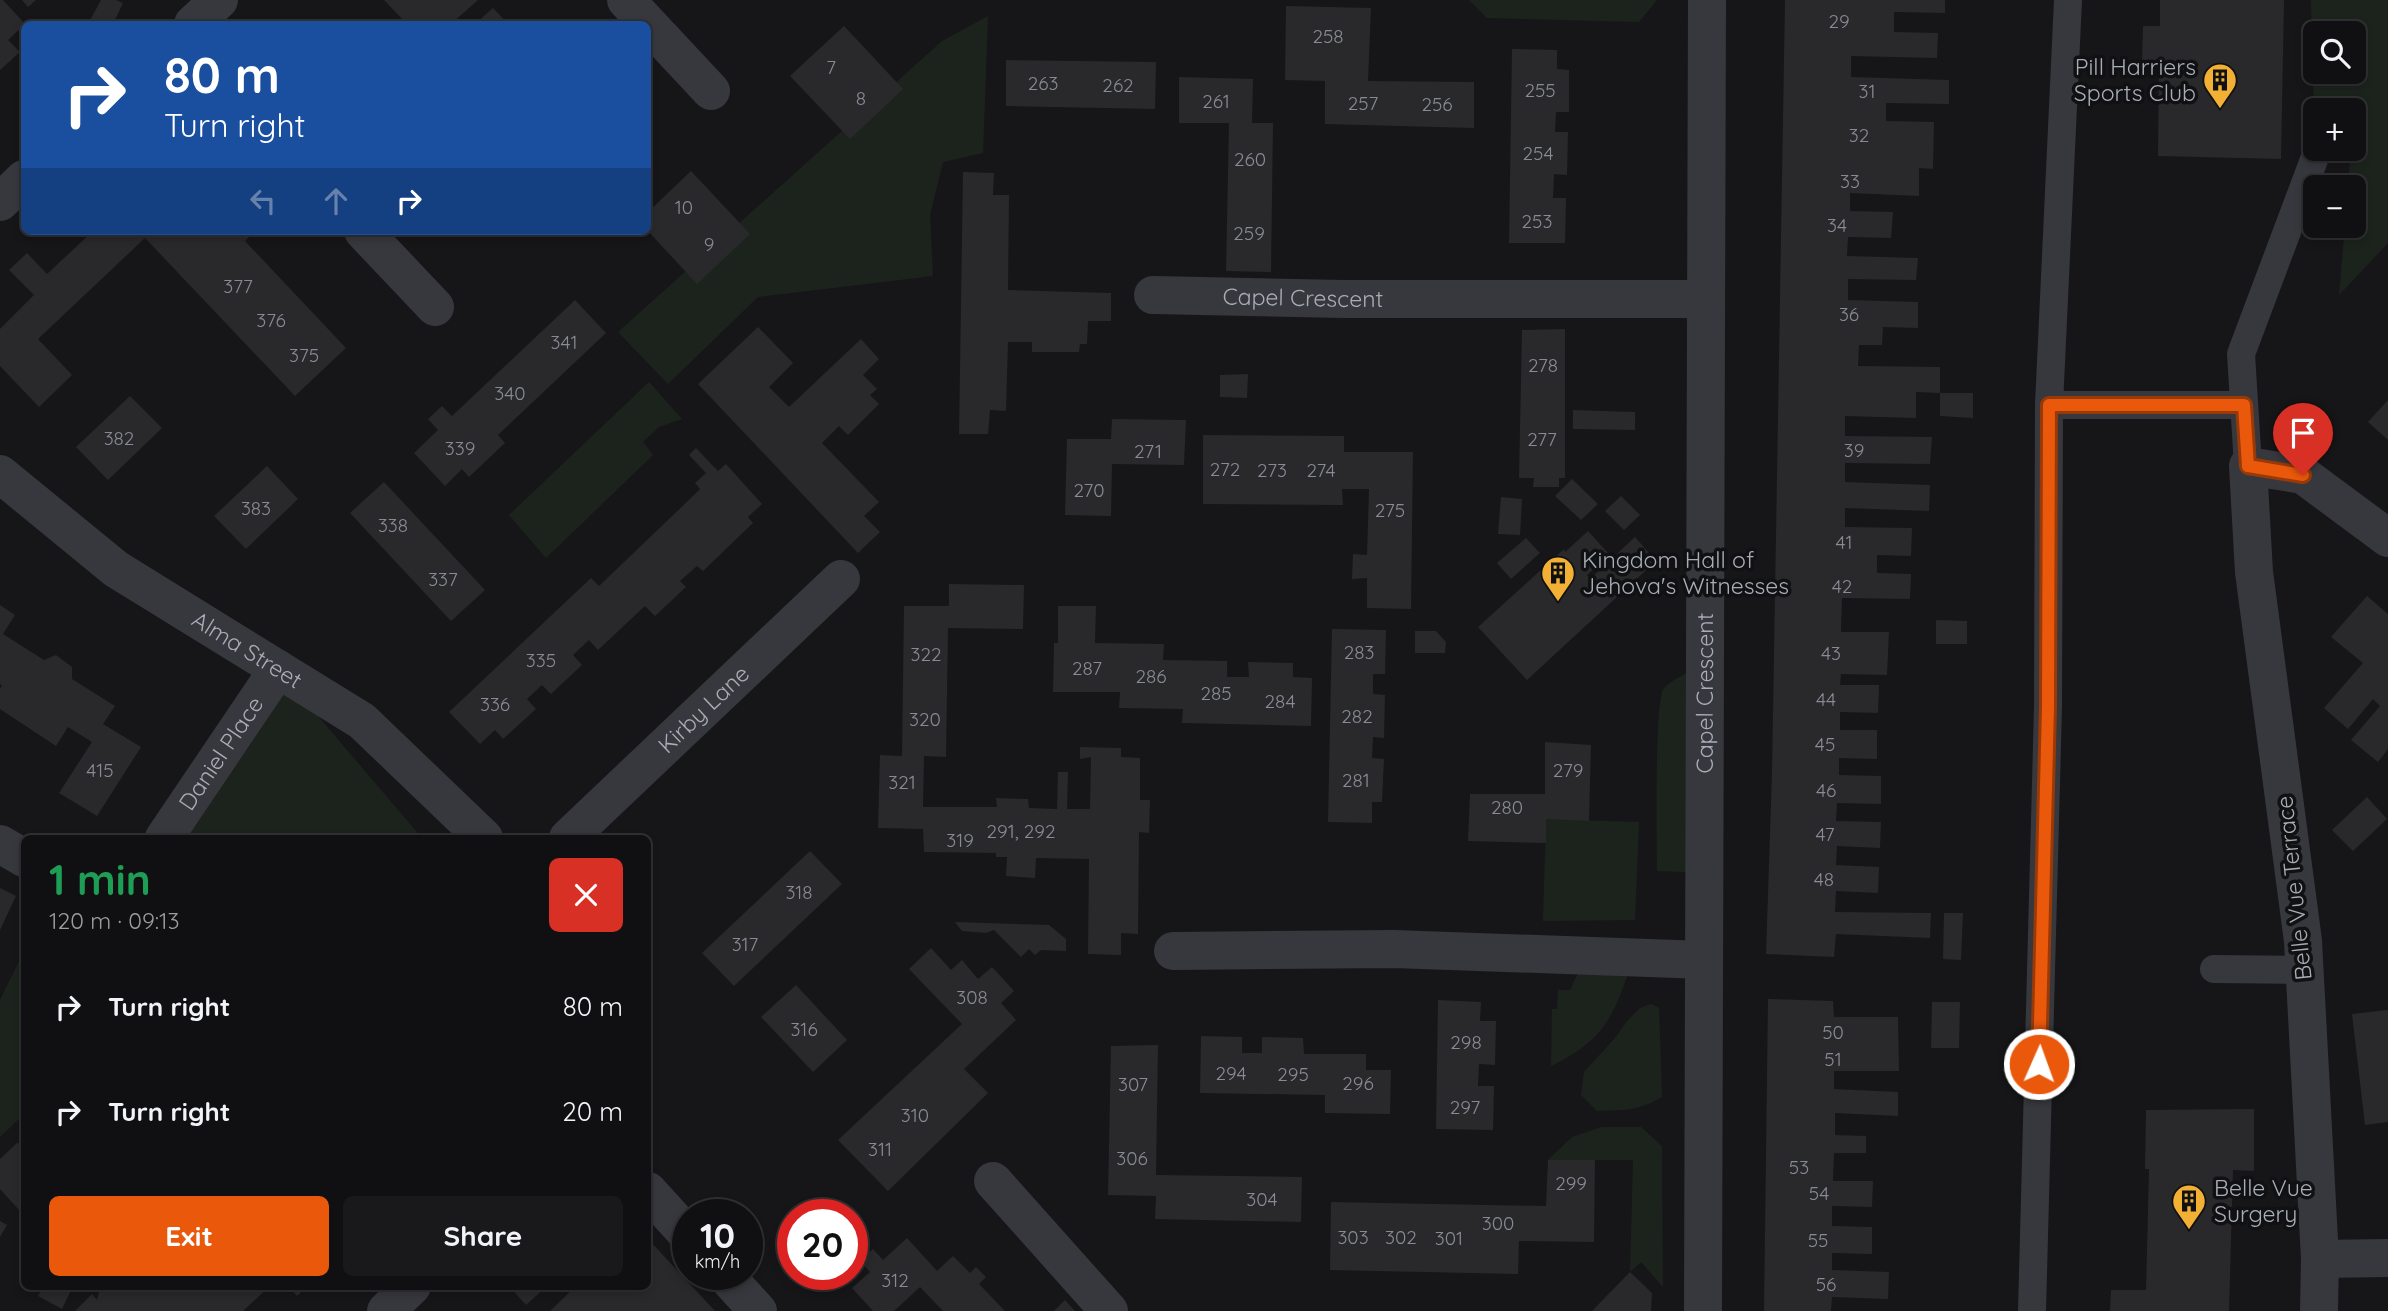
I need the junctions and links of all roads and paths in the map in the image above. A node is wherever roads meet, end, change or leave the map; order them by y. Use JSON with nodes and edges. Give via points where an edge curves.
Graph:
{"nodes":[{"id":1,"x":626,"y":0,"type":"edge"},
{"id":2,"x":1707,"y":0,"type":"edge"},
{"id":3,"x":2068,"y":0,"type":"edge"},
{"id":4,"x":646,"y":21,"type":"edge"},
{"id":5,"x":651,"y":27,"type":"edge"},
{"id":6,"x":711,"y":91,"type":"dead end"},
{"id":7,"x":2313,"y":161,"type":"edge"},
{"id":8,"x":21,"y":183,"type":"edge"},
{"id":9,"x":0,"y":202,"type":"edge"},
{"id":10,"x":367,"y":235,"type":"edge"},
{"id":11,"x":1153,"y":295,"type":"dead end"},
{"id":12,"x":1706,"y":299,"type":"junction"},
{"id":13,"x":435,"y":307,"type":"dead end"},
{"id":14,"x":2049,"y":405,"type":"junction"},
{"id":15,"x":2244,"y":405,"type":"junction"},
{"id":16,"x":2248,"y":466,"type":"junction"},
{"id":17,"x":0,"y":474,"type":"edge"},
{"id":18,"x":2388,"y":538,"type":"edge"},
{"id":19,"x":841,"y":579,"type":"dead end"},
{"id":20,"x":278,"y":669,"type":"junction"},
{"id":21,"x":166,"y":835,"type":"edge"},
{"id":22,"x":481,"y":835,"type":"edge"},
{"id":23,"x":571,"y":835,"type":"edge"},
{"id":24,"x":0,"y":844,"type":"edge"},
{"id":25,"x":21,"y":856,"type":"edge"},
{"id":26,"x":1173,"y":951,"type":"dead end"},
{"id":27,"x":1704,"y":960,"type":"junction"},
{"id":28,"x":2214,"y":969,"type":"dead end"},
{"id":29,"x":2305,"y":970,"type":"junction"},
{"id":30,"x":993,"y":1181,"type":"dead end"},
{"id":31,"x":651,"y":1194,"type":"edge"},
{"id":32,"x":672,"y":1217,"type":"edge"},
{"id":33,"x":2388,"y":1258,"type":"edge"},
{"id":34,"x":2320,"y":1259,"type":"junction"},
{"id":35,"x":408,"y":1290,"type":"edge"},
{"id":36,"x":739,"y":1290,"type":"edge"},
{"id":37,"x":386,"y":1311,"type":"edge"},
{"id":38,"x":758,"y":1311,"type":"edge"},
{"id":39,"x":1109,"y":1311,"type":"edge"},
{"id":40,"x":1703,"y":1311,"type":"edge"},
{"id":41,"x":2032,"y":1311,"type":"edge"},
{"id":42,"x":2319,"y":1311,"type":"edge"}],
"edges":[{"from":1,"to":4,"type":"street"},
{"from":2,"to":12,"type":"street","name":"Capel Crescent"},
{"from":3,"to":14,"type":"lane"},
{"from":5,"to":6,"type":"street"},
{"from":7,"to":15,"type":"lane","via":[[2241,354]]},
{"from":8,"to":9,"type":"street"},
{"from":10,"to":13,"type":"street"},
{"from":11,"to":12,"type":"street","name":"Capel Crescent"},
{"from":12,"to":27,"type":"street","name":"Capel Crescent"},
{"from":14,"to":15,"type":"lane"},
{"from":14,"to":41,"type":"lane","via":[[2048,707]]},
{"from":15,"to":16,"type":"lane"},
{"from":16,"to":18,"type":"street","via":[[2303,475]]},
{"from":16,"to":29,"type":"street","name":"Belle Vue Terrace","via":[[2254,572]]},
{"from":17,"to":20,"type":"street","name":"Alma Street","via":[[116,569]]},
{"from":19,"to":23,"type":"street","name":"Kirby Lane"},
{"from":20,"to":21,"type":"street","name":"Daniel Place"},
{"from":20,"to":22,"type":"street","name":"Alma Street","via":[[362,721]]},
{"from":24,"to":25,"type":"street"},
{"from":26,"to":27,"type":"street","via":[[1394,949]]},
{"from":27,"to":40,"type":"street","name":"Capel Crescent"},
{"from":28,"to":29,"type":"lane"},
{"from":29,"to":34,"type":"street","name":"Belle Vue Terrace"},
{"from":30,"to":39,"type":"street"},
{"from":31,"to":32,"type":"street"},
{"from":33,"to":34,"type":"street"},
{"from":34,"to":42,"type":"street","name":"Belle Vue Terrace"},
{"from":35,"to":37,"type":"street"},
{"from":36,"to":38,"type":"street"}]}
